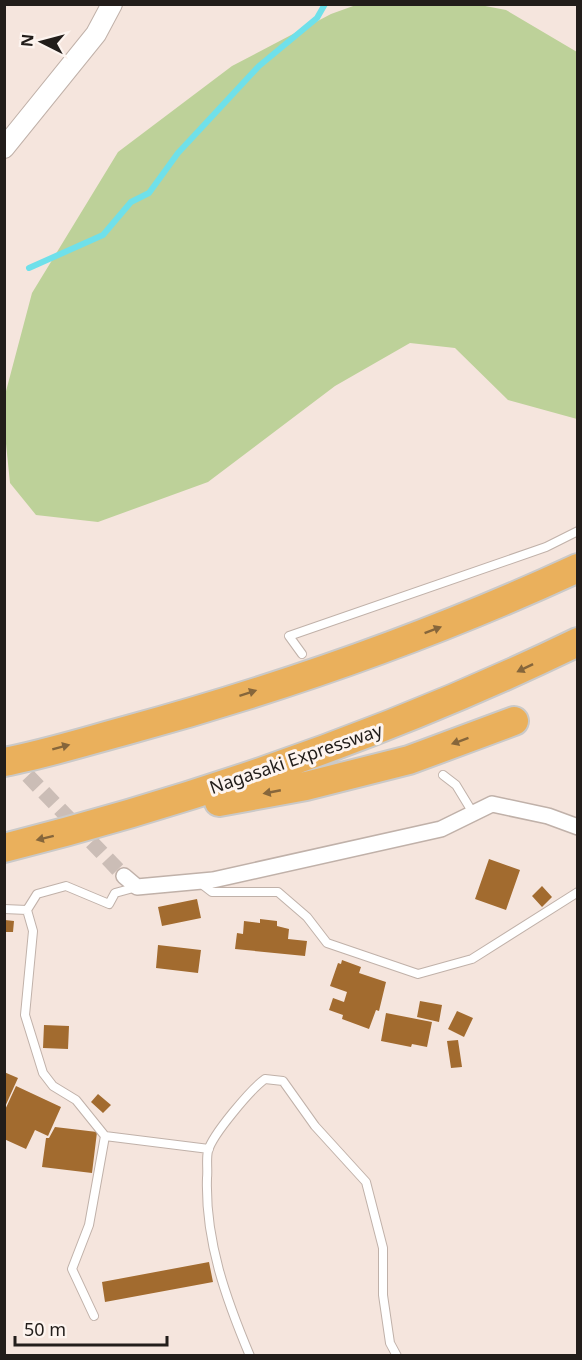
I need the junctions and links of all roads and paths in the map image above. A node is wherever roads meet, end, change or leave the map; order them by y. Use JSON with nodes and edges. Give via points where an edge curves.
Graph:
{"nodes":[{"id":1,"x":112,"y":4,"type":"edge"},
{"id":2,"x":4,"y":148,"type":"edge"},
{"id":3,"x":578,"y":531,"type":"edge"},
{"id":4,"x":578,"y":568,"type":"edge"},
{"id":5,"x":578,"y":642,"type":"edge"},
{"id":6,"x":302,"y":654,"type":"dead end"},
{"id":7,"x":514,"y":721,"type":"dead end"},
{"id":8,"x":4,"y":762,"type":"edge"},
{"id":9,"x":443,"y":776,"type":"dead end"},
{"id":10,"x":473,"y":813,"type":"junction"},
{"id":11,"x":578,"y":827,"type":"edge"},
{"id":12,"x":84,"y":828,"type":"junction"},
{"id":13,"x":4,"y":848,"type":"edge"},
{"id":14,"x":124,"y":876,"type":"tunnel mouth"},
{"id":15,"x":198,"y":881,"type":"junction"},
{"id":16,"x":137,"y":887,"type":"junction"},
{"id":17,"x":578,"y":892,"type":"edge"},
{"id":18,"x":4,"y":909,"type":"edge"},
{"id":19,"x":27,"y":910,"type":"junction"},
{"id":20,"x":105,"y":1136,"type":"junction"},
{"id":21,"x":208,"y":1149,"type":"junction"},
{"id":22,"x":94,"y":1316,"type":"dead end"},
{"id":23,"x":250,"y":1356,"type":"edge"},
{"id":24,"x":397,"y":1356,"type":"edge"}],
"edges":[{"from":1,"to":2,"type":"street","via":[[96,33]]},
{"from":3,"to":6,"type":"lane","via":[[546,547],[289,636]]},
{"from":8,"to":4,"type":"highway","one_way":true,"via":[[182,715],[365,656],[503,603]]},
{"from":5,"to":12,"type":"highway","name":"Nagasaki Expressway","one_way":true,"via":[[392,726],[233,783]]},
{"from":7,"to":12,"type":"highway","one_way":true,"via":[[409,760],[318,783]]},
{"from":9,"to":10,"type":"lane","via":[[456,785]]},
{"from":10,"to":11,"type":"street","via":[[492,804]]},
{"from":10,"to":15,"type":"street","via":[[441,829]]},
{"from":12,"to":13,"type":"highway","name":"Nagasaki Expressway","one_way":true},
{"from":14,"to":16,"type":"street"},
{"from":15,"to":16,"type":"street"},
{"from":15,"to":17,"type":"lane","via":[[212,892],[278,892],[307,917],[327,944],[418,974],[472,959]]},
{"from":16,"to":19,"type":"lane","via":[[115,893],[109,904],[66,886],[37,894]]},
{"from":18,"to":19,"type":"lane"},
{"from":19,"to":20,"type":"lane","via":[[33,931],[25,1016],[43,1073],[53,1086],[76,1100]]},
{"from":20,"to":21,"type":"lane"},
{"from":20,"to":22,"type":"lane","via":[[89,1225],[72,1269]]},
{"from":21,"to":23,"type":"lane","via":[[210,1233],[228,1305]]},
{"from":21,"to":24,"type":"lane","via":[[250,1089],[265,1079],[283,1082],[315,1126],[366,1182],[383,1248],[383,1295],[390,1343]]}]}
